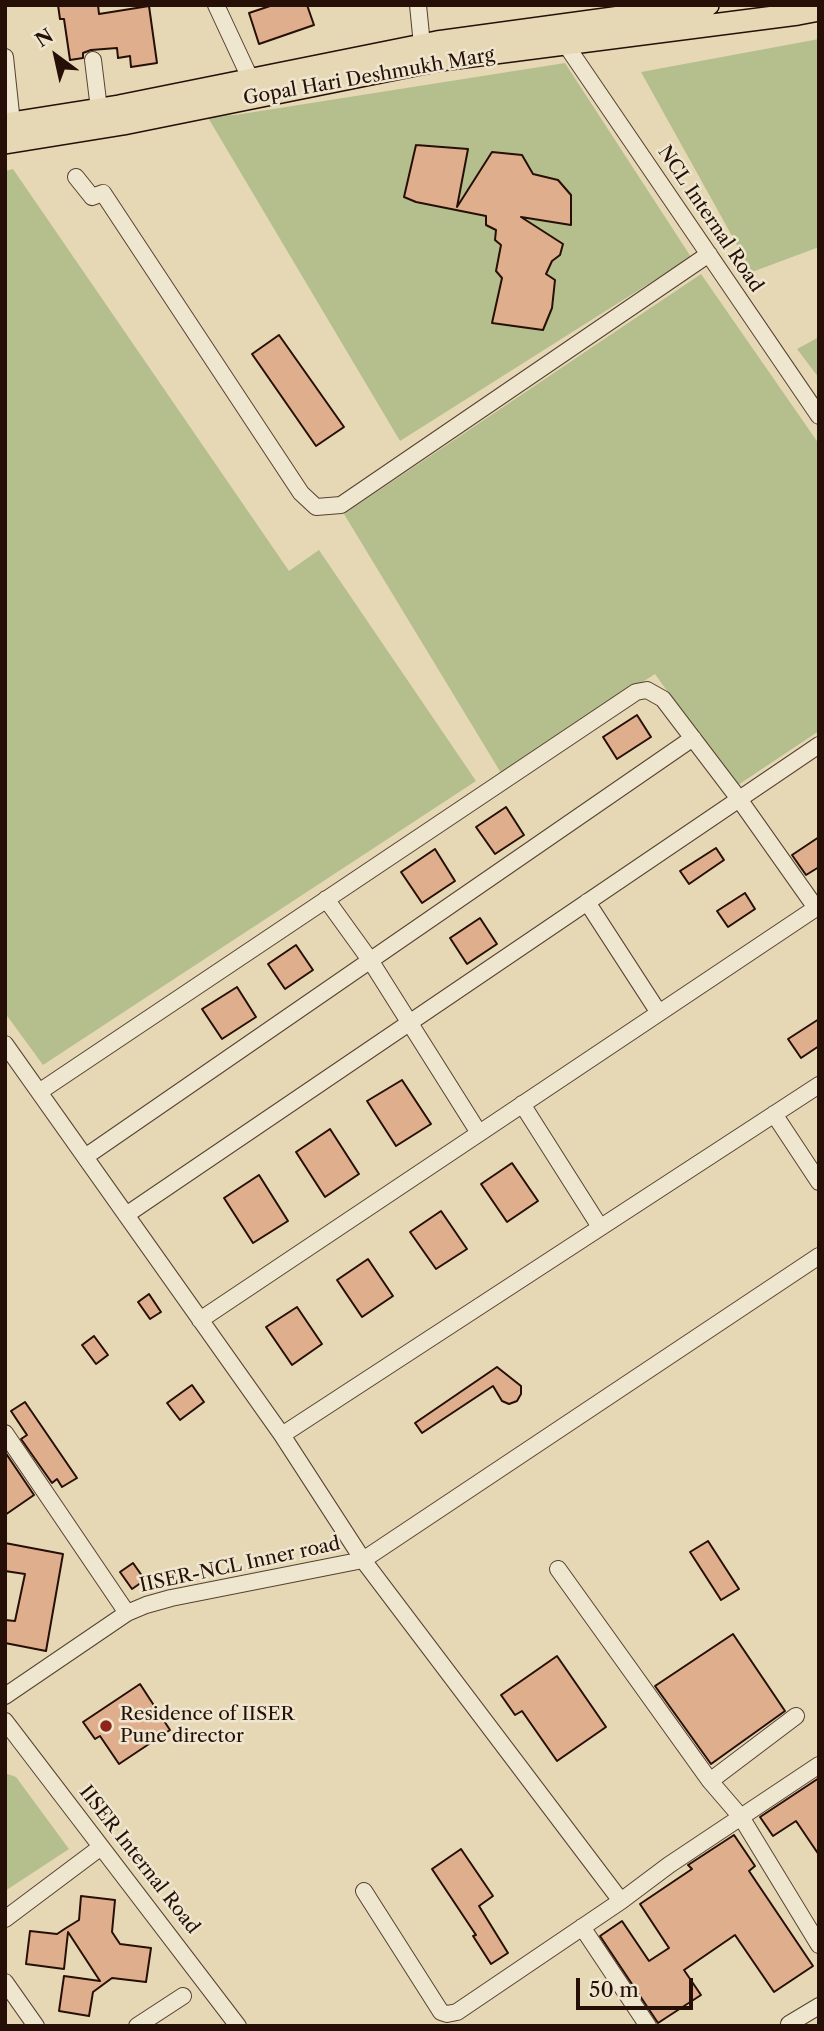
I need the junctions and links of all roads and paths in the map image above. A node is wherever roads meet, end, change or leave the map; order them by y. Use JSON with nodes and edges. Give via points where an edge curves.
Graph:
{"nodes":[{"id":1,"x":216,"y":5,"type":"edge"},
{"id":2,"x":418,"y":5,"type":"edge"},
{"id":3,"x":708,"y":5,"type":"edge"},
{"id":4,"x":819,"y":10,"type":"edge"},
{"id":5,"x":422,"y":45,"type":"junction"},
{"id":6,"x":566,"y":45,"type":"junction"},
{"id":7,"x":5,"y":57,"type":"edge"},
{"id":8,"x":93,"y":60,"type":"dead end"},
{"id":9,"x":250,"y":78,"type":"junction"},
{"id":10,"x":99,"y":109,"type":"junction"},
{"id":11,"x":8,"y":130,"type":"edge"},
{"id":12,"x":76,"y":177,"type":"dead end"},
{"id":13,"x":709,"y":254,"type":"junction"},
{"id":14,"x":819,"y":416,"type":"edge"},
{"id":15,"x":693,"y":738,"type":"junction"},
{"id":16,"x":819,"y":745,"type":"edge"},
{"id":17,"x":739,"y":799,"type":"junction"},
{"id":18,"x":326,"y":899,"type":"junction"},
{"id":19,"x":587,"y":902,"type":"junction"},
{"id":20,"x":817,"y":907,"type":"edge"},
{"id":21,"x":370,"y":960,"type":"junction"},
{"id":22,"x":659,"y":1013,"type":"junction"},
{"id":23,"x":410,"y":1022,"type":"junction"},
{"id":24,"x":7,"y":1050,"type":"edge"},
{"id":25,"x":819,"y":1086,"type":"edge"},
{"id":26,"x":39,"y":1092,"type":"junction"},
{"id":27,"x":522,"y":1104,"type":"junction"},
{"id":28,"x":774,"y":1114,"type":"junction"},
{"id":29,"x":480,"y":1133,"type":"junction"},
{"id":30,"x":85,"y":1157,"type":"junction"},
{"id":31,"x":819,"y":1182,"type":"edge"},
{"id":32,"x":126,"y":1215,"type":"junction"},
{"id":33,"x":600,"y":1227,"type":"junction"},
{"id":34,"x":819,"y":1256,"type":"edge"},
{"id":35,"x":200,"y":1320,"type":"junction"},
{"id":36,"x":5,"y":1433,"type":"edge"},
{"id":37,"x":282,"y":1435,"type":"junction"},
{"id":38,"x":363,"y":1560,"type":"junction"},
{"id":39,"x":558,"y":1569,"type":"dead end"},
{"id":40,"x":127,"y":1613,"type":"junction"},
{"id":41,"x":5,"y":1696,"type":"edge"},
{"id":42,"x":796,"y":1716,"type":"dead end"},
{"id":43,"x":5,"y":1721,"type":"edge"},
{"id":44,"x":819,"y":1765,"type":"edge"},
{"id":45,"x":710,"y":1781,"type":"junction"},
{"id":46,"x":741,"y":1817,"type":"junction"},
{"id":47,"x":101,"y":1847,"type":"junction"},
{"id":48,"x":364,"y":1891,"type":"dead end"},
{"id":49,"x":621,"y":1901,"type":"junction"},
{"id":50,"x":5,"y":1919,"type":"edge"},
{"id":51,"x":582,"y":1927,"type":"junction"},
{"id":52,"x":819,"y":1945,"type":"edge"},
{"id":53,"x":5,"y":1982,"type":"edge"},
{"id":54,"x":183,"y":1996,"type":"dead end"},
{"id":55,"x":819,"y":2006,"type":"edge"},
{"id":56,"x":788,"y":2025,"type":"edge"},
{"id":57,"x":36,"y":2026,"type":"edge"},
{"id":58,"x":137,"y":2026,"type":"edge"},
{"id":59,"x":238,"y":2026,"type":"edge"},
{"id":60,"x":648,"y":2026,"type":"edge"}],
"edges":[{"from":1,"to":9,"type":"street"},
{"from":2,"to":5,"type":"street"},
{"from":3,"to":5,"type":"main road","name":"Gopal Hari Deshmukh Marg"},
{"from":4,"to":6,"type":"main road","name":"Gopal Hari Deshmukh Marg"},
{"from":5,"to":9,"type":"main road","name":"Gopal Hari Deshmukh Marg"},
{"from":6,"to":11,"type":"main road","name":"Gopal Hari Deshmukh Marg","via":[[427,62],[123,124]]},
{"from":6,"to":13,"type":"street","name":"NCL Internal Road"},
{"from":7,"to":11,"type":"street"},
{"from":8,"to":10,"type":"street"},
{"from":9,"to":10,"type":"main road","name":"Gopal Hari Deshmukh Marg"},
{"from":10,"to":11,"type":"main road","name":"Gopal Hari Deshmukh Marg"},
{"from":12,"to":13,"type":"street","via":[[92,197],[103,193],[301,493],[316,507],[341,505]]},
{"from":13,"to":14,"type":"street","name":"NCL Internal Road"},
{"from":15,"to":17,"type":"street"},
{"from":15,"to":18,"type":"street","via":[[663,699],[648,690],[636,692]]},
{"from":15,"to":21,"type":"street"},
{"from":16,"to":17,"type":"street"},
{"from":17,"to":19,"type":"street"},
{"from":17,"to":20,"type":"street"},
{"from":18,"to":21,"type":"street"},
{"from":18,"to":26,"type":"street"},
{"from":19,"to":22,"type":"street"},
{"from":19,"to":23,"type":"street"},
{"from":20,"to":22,"type":"street"},
{"from":21,"to":23,"type":"street"},
{"from":21,"to":30,"type":"street"},
{"from":22,"to":27,"type":"street"},
{"from":23,"to":29,"type":"street"},
{"from":23,"to":32,"type":"street"},
{"from":24,"to":26,"type":"street"},
{"from":25,"to":28,"type":"street"},
{"from":26,"to":30,"type":"street"},
{"from":27,"to":29,"type":"street"},
{"from":27,"to":33,"type":"street"},
{"from":28,"to":31,"type":"street"},
{"from":28,"to":33,"type":"street"},
{"from":29,"to":35,"type":"street"},
{"from":30,"to":32,"type":"street"},
{"from":32,"to":35,"type":"street"},
{"from":33,"to":37,"type":"street"},
{"from":34,"to":38,"type":"street"},
{"from":35,"to":37,"type":"street"},
{"from":36,"to":40,"type":"street"},
{"from":37,"to":38,"type":"street"},
{"from":38,"to":40,"type":"street","name":"IISER-NCL Inner road","via":[[171,1598]]},
{"from":38,"to":49,"type":"street"},
{"from":39,"to":45,"type":"street"},
{"from":40,"to":41,"type":"street"},
{"from":42,"to":45,"type":"street"},
{"from":43,"to":47,"type":"street","name":"IISER Internal Road"},
{"from":44,"to":46,"type":"street"},
{"from":45,"to":46,"type":"street"},
{"from":46,"to":49,"type":"street"},
{"from":46,"to":52,"type":"street"},
{"from":47,"to":50,"type":"street"},
{"from":47,"to":59,"type":"street","name":"IISER Internal Road"},
{"from":48,"to":51,"type":"street","via":[[441,2012],[447,2014],[457,2012]]},
{"from":49,"to":51,"type":"street"},
{"from":51,"to":60,"type":"street"},
{"from":53,"to":57,"type":"street"},
{"from":54,"to":58,"type":"street"},
{"from":55,"to":56,"type":"street"}]}
